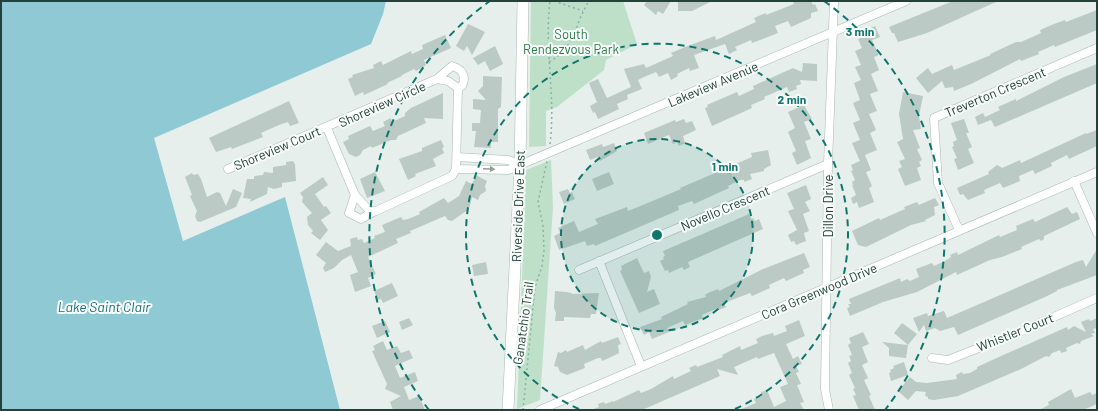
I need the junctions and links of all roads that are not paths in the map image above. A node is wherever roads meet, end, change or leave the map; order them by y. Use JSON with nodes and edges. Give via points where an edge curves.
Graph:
{"nodes":[{"id":1,"x":523,"y":1,"type":"edge"},
{"id":2,"x":834,"y":1,"type":"edge"},
{"id":3,"x":906,"y":1,"type":"edge"},
{"id":4,"x":833,"y":32,"type":"junction"},
{"id":5,"x":1097,"y":48,"type":"edge"},
{"id":6,"x":437,"y":79,"type":"junction"},
{"id":7,"x":458,"y":88,"type":"junction"},
{"id":8,"x":327,"y":128,"type":"junction"},
{"id":9,"x":457,"y":157,"type":"junction"},
{"id":10,"x":520,"y":164,"type":"junction"},
{"id":11,"x":828,"y":164,"type":"junction"},
{"id":12,"x":456,"y":168,"type":"junction"},
{"id":13,"x":228,"y":169,"type":"dead end"},
{"id":14,"x":1097,"y":172,"type":"edge"},
{"id":15,"x":1074,"y":181,"type":"junction"},
{"id":16,"x":355,"y":195,"type":"junction"},
{"id":17,"x":376,"y":211,"type":"junction"},
{"id":18,"x":959,"y":230,"type":"junction"},
{"id":19,"x":1097,"y":233,"type":"edge"},
{"id":20,"x":599,"y":261,"type":"junction"},
{"id":21,"x":579,"y":270,"type":"dead end"},
{"id":22,"x":827,"y":288,"type":"junction"},
{"id":23,"x":1097,"y":298,"type":"edge"},
{"id":24,"x":932,"y":358,"type":"dead end"},
{"id":25,"x":641,"y":366,"type":"junction"},
{"id":26,"x":508,"y":410,"type":"edge"},
{"id":27,"x":540,"y":410,"type":"edge"},
{"id":28,"x":829,"y":410,"type":"edge"}],
"edges":[{"from":1,"to":10,"type":"main road","name":"Riverside Drive East"},
{"from":2,"to":4,"type":"street","name":"Dillon Drive"},
{"from":3,"to":4,"type":"street","name":"Lakeview Avenue"},
{"from":4,"to":10,"type":"street","name":"Lakeview Avenue"},
{"from":4,"to":11,"type":"street","name":"Dillon Drive"},
{"from":5,"to":18,"type":"street","name":"Treverton Crescent","via":[[934,118],[938,183]]},
{"from":6,"to":7,"type":"street","name":"Shoreview Circle","via":[[448,81]]},
{"from":6,"to":7,"type":"street","name":"Shoreview Circle","via":[[452,66],[459,68],[465,80]]},
{"from":6,"to":8,"type":"street","name":"Shoreview Circle"},
{"from":7,"to":9,"type":"street","name":"Shoreview Circle"},
{"from":8,"to":13,"type":"street","name":"Shoreview Court"},
{"from":8,"to":16,"type":"street","name":"Shoreview Circle"},
{"from":9,"to":10,"type":"street","via":[[508,160]]},
{"from":9,"to":12,"type":"street","name":"Shoreview Circle"},
{"from":12,"to":10,"type":"street","one_way":true,"via":[[508,170]]},
{"from":10,"to":26,"type":"main road","name":"Riverside Drive East"},
{"from":11,"to":20,"type":"street","name":"Novello Crescent"},
{"from":11,"to":22,"type":"street","name":"Dillon Drive"},
{"from":12,"to":17,"type":"street","via":[[452,176],[438,184]]},
{"from":14,"to":15,"type":"street","name":"Cora Greenwood Drive"},
{"from":15,"to":18,"type":"street","name":"Cora Greenwood Drive"},
{"from":15,"to":19,"type":"street"},
{"from":16,"to":17,"type":"street","name":"Shoreview Circle","via":[[369,210]]},
{"from":16,"to":17,"type":"street","via":[[349,213],[354,217],[361,219]]},
{"from":18,"to":22,"type":"street","name":"Cora Greenwood Drive"},
{"from":20,"to":21,"type":"street","name":"Novello Crescent"},
{"from":20,"to":25,"type":"street"},
{"from":22,"to":25,"type":"street","name":"Cora Greenwood Drive"},
{"from":22,"to":28,"type":"street","name":"Dillon Drive","via":[[825,389]]},
{"from":23,"to":24,"type":"street","name":"Whistler Court","via":[[948,360]]},
{"from":25,"to":27,"type":"street","name":"Cora Greenwood Drive"}]}
